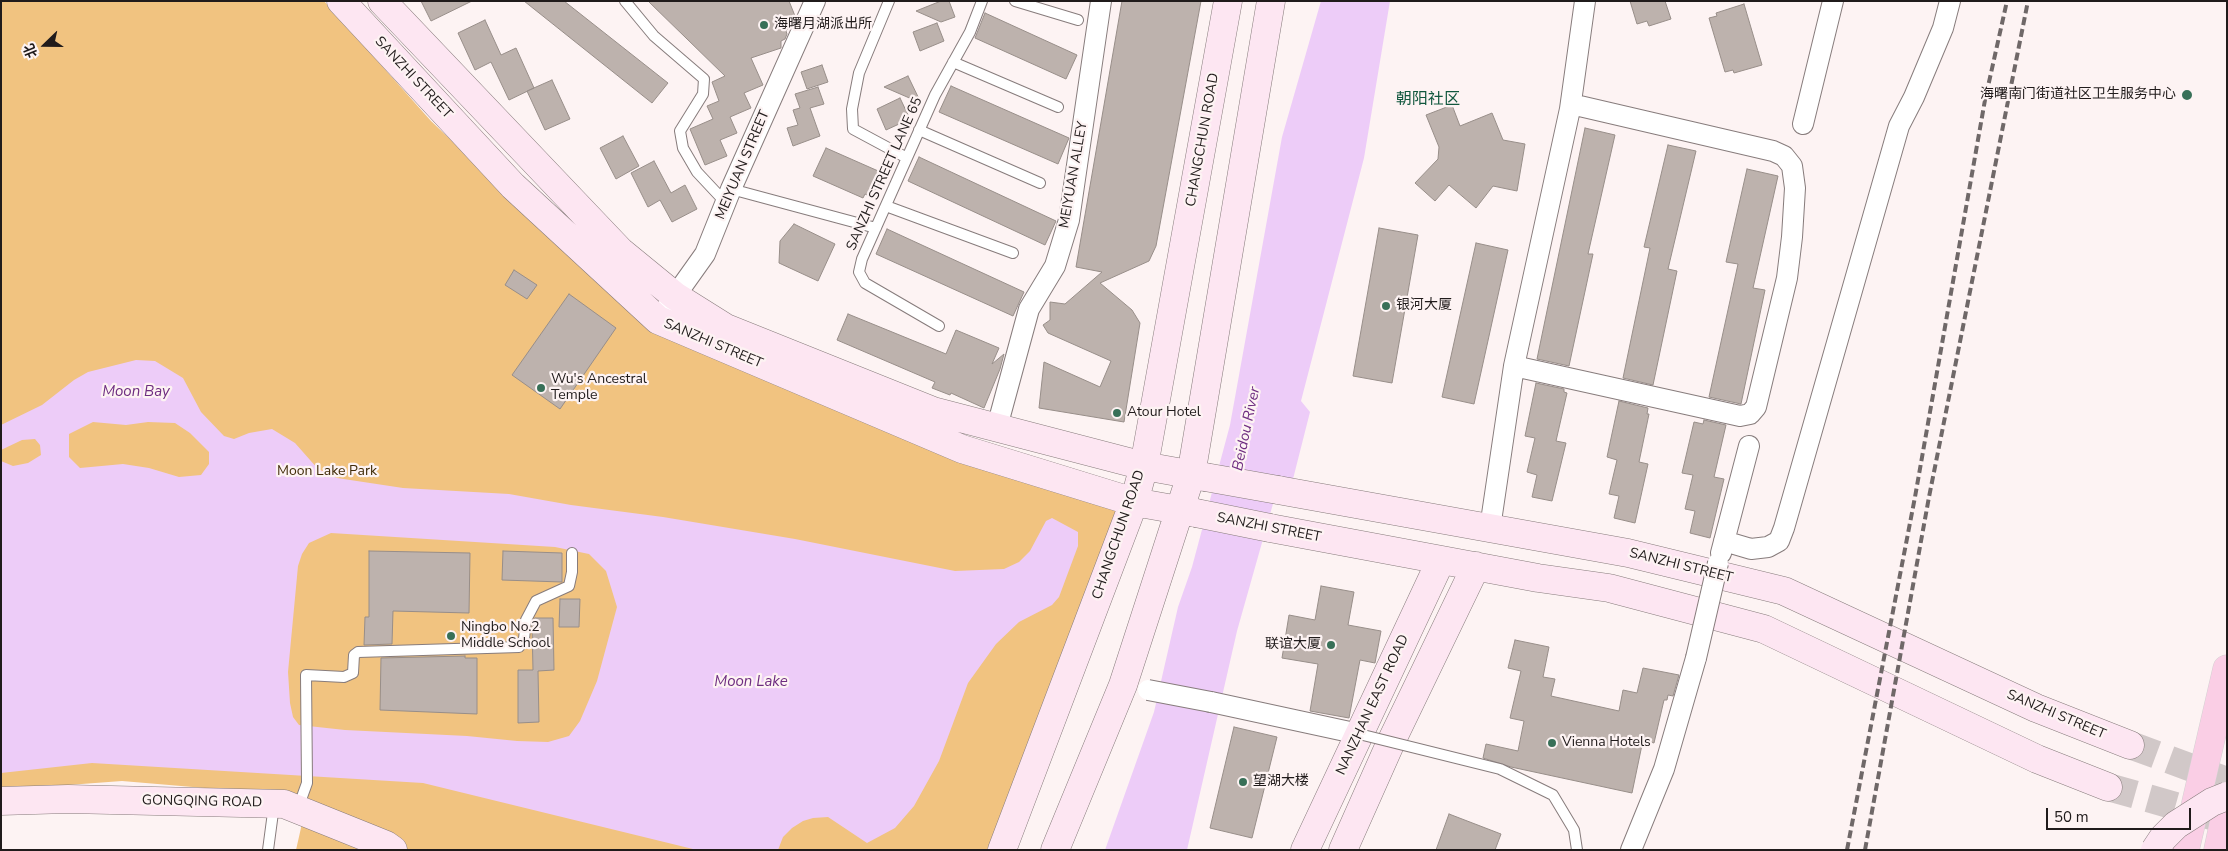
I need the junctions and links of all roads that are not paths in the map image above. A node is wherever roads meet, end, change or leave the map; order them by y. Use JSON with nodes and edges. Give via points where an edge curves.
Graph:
{"nodes":[{"id":1,"x":341,"y":1,"type":"edge"},
{"id":2,"x":382,"y":1,"type":"edge"},
{"id":3,"x":625,"y":1,"type":"edge"},
{"id":4,"x":815,"y":1,"type":"edge"},
{"id":5,"x":889,"y":1,"type":"edge"},
{"id":6,"x":982,"y":1,"type":"edge"},
{"id":7,"x":1016,"y":1,"type":"edge"},
{"id":8,"x":1101,"y":1,"type":"edge"},
{"id":9,"x":1228,"y":1,"type":"edge"},
{"id":10,"x":1271,"y":1,"type":"edge"},
{"id":11,"x":1585,"y":1,"type":"edge"},
{"id":12,"x":1833,"y":1,"type":"edge"},
{"id":13,"x":1950,"y":1,"type":"edge"},
{"id":14,"x":1078,"y":20,"type":"dead end"},
{"id":15,"x":953,"y":62,"type":"junction"},
{"id":16,"x":1571,"y":104,"type":"junction"},
{"id":17,"x":1058,"y":107,"type":"dead end"},
{"id":18,"x":1803,"y":124,"type":"dead end"},
{"id":19,"x":919,"y":130,"type":"junction"},
{"id":20,"x":907,"y":158,"type":"junction"},
{"id":21,"x":1040,"y":183,"type":"dead end"},
{"id":22,"x":728,"y":196,"type":"junction"},
{"id":23,"x":886,"y":206,"type":"junction"},
{"id":24,"x":876,"y":228,"type":"junction"},
{"id":25,"x":1013,"y":253,"type":"dead end"},
{"id":26,"x":674,"y":296,"type":"junction"},
{"id":27,"x":658,"y":320,"type":"junction"},
{"id":28,"x":939,"y":326,"type":"dead end"},
{"id":29,"x":1514,"y":366,"type":"junction"},
{"id":30,"x":997,"y":427,"type":"junction"},
{"id":31,"x":1749,"y":446,"type":"dead end"},
{"id":32,"x":1144,"y":466,"type":"junction"},
{"id":33,"x":1198,"y":476,"type":"junction"},
{"id":34,"x":1134,"y":502,"type":"junction"},
{"id":35,"x":1187,"y":512,"type":"junction"},
{"id":36,"x":1490,"y":528,"type":"junction"},
{"id":37,"x":1724,"y":541,"type":"junction"},
{"id":38,"x":572,"y":554,"type":"dead end"},
{"id":39,"x":1441,"y":560,"type":"junction"},
{"id":40,"x":1476,"y":566,"type":"junction"},
{"id":41,"x":2227,"y":669,"type":"edge"},
{"id":42,"x":1136,"y":687,"type":"junction"},
{"id":43,"x":2221,"y":726,"type":"edge"},
{"id":44,"x":1360,"y":734,"type":"junction"},
{"id":45,"x":1391,"y":742,"type":"junction"},
{"id":46,"x":2130,"y":746,"type":"tunnel mouth"},
{"id":47,"x":2108,"y":788,"type":"tunnel mouth"},
{"id":48,"x":2227,"y":796,"type":"edge"},
{"id":49,"x":1,"y":801,"type":"edge"},
{"id":50,"x":285,"y":806,"type":"junction"},
{"id":51,"x":2227,"y":808,"type":"edge"},
{"id":52,"x":2191,"y":819,"type":"junction"},
{"id":53,"x":2221,"y":849,"type":"edge"},
{"id":54,"x":268,"y":850,"type":"edge"},
{"id":55,"x":393,"y":850,"type":"edge"},
{"id":56,"x":1002,"y":850,"type":"edge"},
{"id":57,"x":1055,"y":850,"type":"edge"},
{"id":58,"x":1305,"y":850,"type":"edge"},
{"id":59,"x":1343,"y":850,"type":"edge"},
{"id":60,"x":1577,"y":850,"type":"edge"},
{"id":61,"x":1631,"y":850,"type":"edge"},
{"id":62,"x":2155,"y":850,"type":"edge"},
{"id":63,"x":2172,"y":850,"type":"edge"},
{"id":64,"x":2185,"y":850,"type":"edge"}],
"edges":[{"from":1,"to":27,"type":"main road","name":"SANZHI STREET","via":[[513,186]]},
{"from":2,"to":26,"type":"main road","name":"SANZHI STREET","via":[[620,252]]},
{"from":3,"to":22,"type":"lane","via":[[654,36],[704,79],[703,94],[680,130],[683,148],[697,172]]},
{"from":4,"to":22,"type":"street","name":"MEIYUAN STREET"},
{"from":5,"to":20,"type":"lane","via":[[859,73],[852,108],[853,129]]},
{"from":6,"to":15,"type":"lane","name":"SANZHI STREET LANE 65"},
{"from":7,"to":14,"type":"lane"},
{"from":8,"to":30,"type":"street","name":"MEIYUAN ALLEY","via":[[1069,220],[1054,266],[1029,309]]},
{"from":9,"to":32,"type":"main road","name":"CHANGCHUN ROAD"},
{"from":10,"to":33,"type":"main road"},
{"from":11,"to":16,"type":"street"},
{"from":12,"to":18,"type":"street"},
{"from":13,"to":37,"type":"street","via":[[1943,28],[1899,126],[1784,528],[1778,541],[1768,547],[1751,549]]},
{"from":15,"to":17,"type":"lane"},
{"from":15,"to":19,"type":"lane","name":"SANZHI STREET LANE 65"},
{"from":16,"to":29,"type":"street"},
{"from":16,"to":29,"type":"street","via":[[1784,156],[1792,166],[1795,188],[1787,278],[1756,407],[1750,414],[1740,416]]},
{"from":19,"to":20,"type":"lane","name":"SANZHI STREET LANE 65"},
{"from":19,"to":21,"type":"lane"},
{"from":20,"to":23,"type":"lane","name":"SANZHI STREET LANE 65"},
{"from":22,"to":24,"type":"lane"},
{"from":22,"to":26,"type":"street","name":"MEIYUAN STREET","via":[[705,254]]},
{"from":23,"to":24,"type":"lane","name":"SANZHI STREET LANE 65"},
{"from":23,"to":25,"type":"lane"},
{"from":24,"to":28,"type":"lane","name":"SANZHI STREET LANE 65","via":[[859,272],[864,283]]},
{"from":26,"to":27,"type":"street","name":"MEIYUAN STREET"},
{"from":26,"to":30,"type":"main road","name":"SANZHI STREET","via":[[726,328],[933,410]]},
{"from":27,"to":34,"type":"main road","name":"SANZHI STREET","via":[[962,448]]},
{"from":29,"to":36,"type":"street"},
{"from":30,"to":32,"type":"main road","name":"SANZHI STREET"},
{"from":31,"to":37,"type":"street"},
{"from":32,"to":33,"type":"main road","name":"SANZHI STREET"},
{"from":32,"to":34,"type":"main road","name":"CHANGCHUN ROAD"},
{"from":33,"to":35,"type":"main road"},
{"from":33,"to":36,"type":"main road","name":"SANZHI STREET","bridge":true},
{"from":34,"to":35,"type":"main road","name":"SANZHI STREET"},
{"from":34,"to":56,"type":"main road","name":"CHANGCHUN ROAD"},
{"from":35,"to":39,"type":"main road","name":"SANZHI STREET","bridge":true},
{"from":35,"to":42,"type":"main road"},
{"from":36,"to":46,"type":"main road","name":"SANZHI STREET","via":[[1628,553],[1784,591],[2036,708]]},
{"from":37,"to":61,"type":"street","bridge":true,"via":[[1696,658],[1664,769]]},
{"from":38,"to":50,"type":"lane","via":[[569,586],[536,601],[526,620],[524,639],[518,647],[358,652],[354,655],[353,673],[344,677],[306,676],[304,792]]},
{"from":39,"to":40,"type":"main road","name":"SANZHI STREET"},
{"from":39,"to":44,"type":"main road","name":"NANZHAN EAST ROAD"},
{"from":40,"to":45,"type":"main road"},
{"from":40,"to":47,"type":"main road","name":"SANZHI STREET","via":[[1609,588],[1764,629],[2037,759]]},
{"from":41,"to":43,"type":"main road"},
{"from":42,"to":44,"type":"street","bridge":true},
{"from":42,"to":57,"type":"main road"},
{"from":43,"to":52,"type":"main road"},
{"from":44,"to":45,"type":"lane","bridge":true},
{"from":44,"to":58,"type":"main road","name":"NANZHAN EAST ROAD"},
{"from":45,"to":59,"type":"main road"},
{"from":45,"to":60,"type":"lane","bridge":true,"via":[[1500,769],[1553,795],[1574,830]]},
{"from":48,"to":62,"type":"main road","bridge":true,"via":[[2176,825]]},
{"from":49,"to":50,"type":"main road","name":"GONGQING ROAD"},
{"from":50,"to":54,"type":"lane"},
{"from":50,"to":55,"type":"main road","name":"GONGQING ROAD"},
{"from":51,"to":53,"type":"main road"},
{"from":52,"to":53,"type":"main road"},
{"from":52,"to":63,"type":"main road"},
{"from":52,"to":64,"type":"main road"}]}
